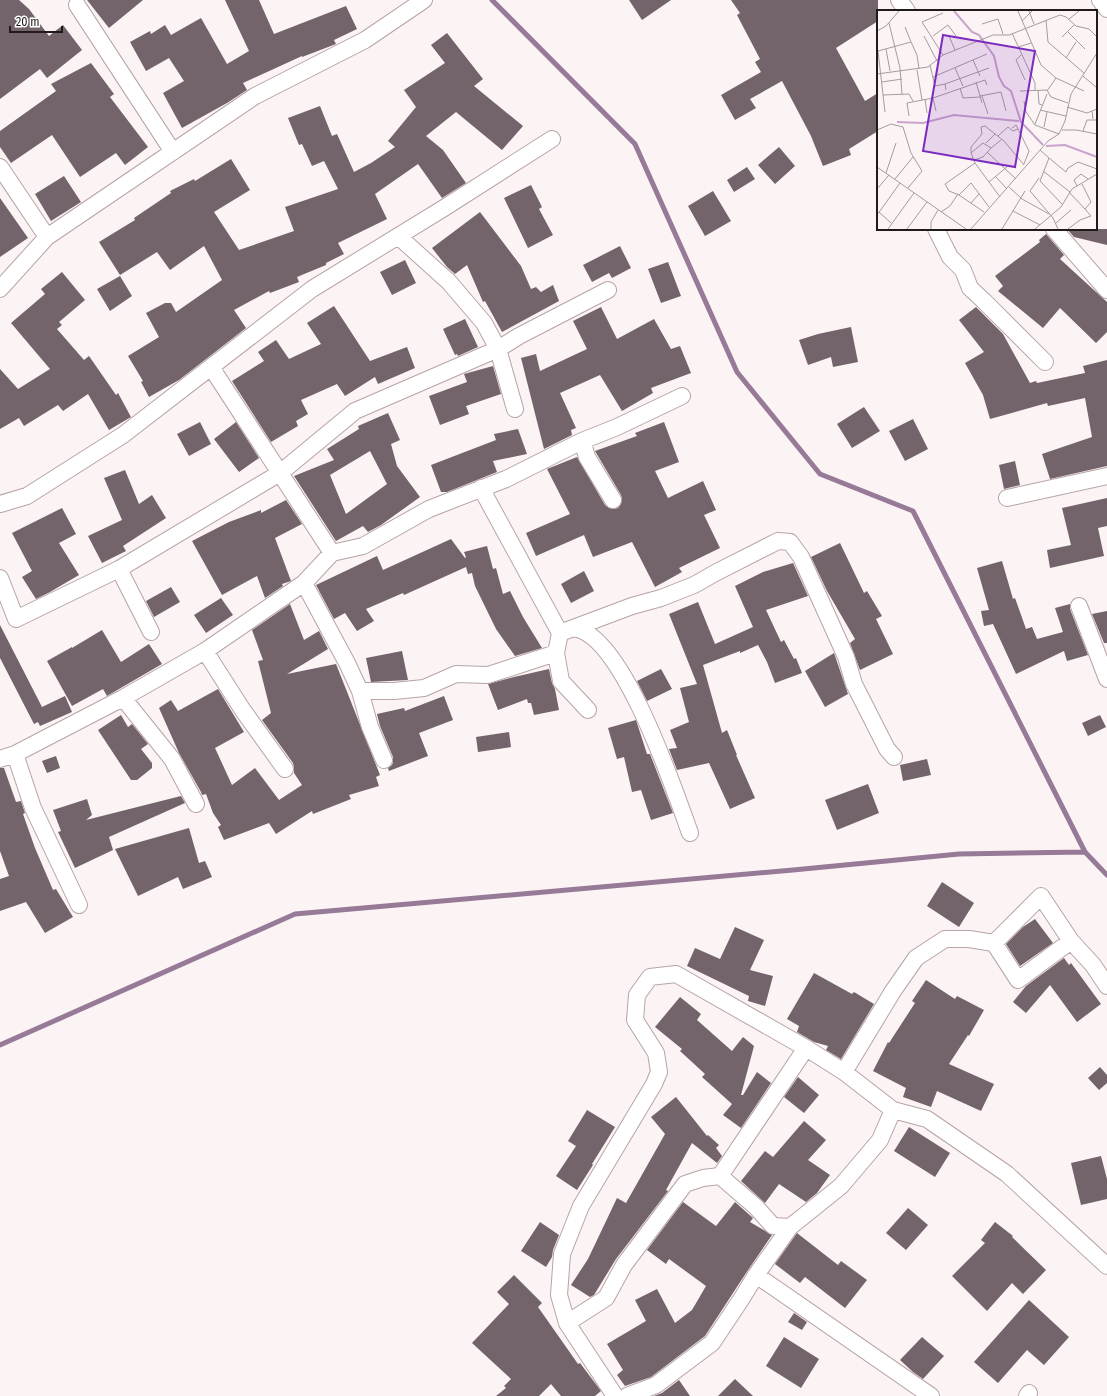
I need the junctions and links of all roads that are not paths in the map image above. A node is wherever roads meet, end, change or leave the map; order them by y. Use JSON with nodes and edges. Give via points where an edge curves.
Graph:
{"nodes":[{"id":1,"x":424,"y":0,"type":"edge"},
{"id":2,"x":899,"y":0,"type":"edge"},
{"id":3,"x":1100,"y":0,"type":"edge"},
{"id":4,"x":77,"y":5,"type":"dead end"},
{"id":5,"x":906,"y":10,"type":"edge"},
{"id":6,"x":1107,"y":10,"type":"edge"},
{"id":7,"x":552,"y":139,"type":"dead end"},
{"id":8,"x":173,"y":152,"type":"junction"},
{"id":9,"x":0,"y":167,"type":"edge"},
{"id":10,"x":936,"y":230,"type":"edge"},
{"id":11,"x":1055,"y":230,"type":"edge"},
{"id":12,"x":398,"y":236,"type":"junction"},
{"id":13,"x":47,"y":237,"type":"junction"},
{"id":14,"x":0,"y":289,"type":"edge"},
{"id":15,"x":608,"y":290,"type":"dead end"},
{"id":16,"x":1107,"y":290,"type":"edge"},
{"id":17,"x":498,"y":349,"type":"junction"},
{"id":18,"x":1045,"y":362,"type":"dead end"},
{"id":19,"x":211,"y":367,"type":"junction"},
{"id":20,"x":682,"y":396,"type":"dead end"},
{"id":21,"x":515,"y":409,"type":"dead end"},
{"id":22,"x":582,"y":440,"type":"junction"},
{"id":23,"x":280,"y":473,"type":"junction"},
{"id":24,"x":1107,"y":476,"type":"edge"},
{"id":25,"x":481,"y":488,"type":"junction"},
{"id":26,"x":1007,"y":498,"type":"dead end"},
{"id":27,"x":613,"y":500,"type":"dead end"},
{"id":28,"x":0,"y":504,"type":"edge"},
{"id":29,"x":332,"y":553,"type":"junction"},
{"id":30,"x":119,"y":569,"type":"junction"},
{"id":31,"x":0,"y":578,"type":"edge"},
{"id":32,"x":304,"y":583,"type":"junction"},
{"id":33,"x":1079,"y":606,"type":"dead end"},
{"id":34,"x":567,"y":630,"type":"junction"},
{"id":35,"x":151,"y":632,"type":"dead end"},
{"id":36,"x":205,"y":651,"type":"junction"},
{"id":37,"x":556,"y":653,"type":"junction"},
{"id":38,"x":1107,"y":680,"type":"edge"},
{"id":39,"x":360,"y":691,"type":"junction"},
{"id":40,"x":123,"y":698,"type":"junction"},
{"id":41,"x":588,"y":710,"type":"dead end"},
{"id":42,"x":7,"y":756,"type":"edge"},
{"id":43,"x":894,"y":757,"type":"dead end"},
{"id":44,"x":384,"y":760,"type":"dead end"},
{"id":45,"x":285,"y":769,"type":"dead end"},
{"id":46,"x":196,"y":804,"type":"dead end"},
{"id":47,"x":690,"y":833,"type":"dead end"},
{"id":48,"x":79,"y":905,"type":"dead end"},
{"id":49,"x":1071,"y":941,"type":"junction"},
{"id":50,"x":994,"y":943,"type":"junction"},
{"id":51,"x":1107,"y":986,"type":"edge"},
{"id":52,"x":806,"y":1048,"type":"junction"},
{"id":53,"x":844,"y":1072,"type":"junction"},
{"id":54,"x":893,"y":1110,"type":"junction"},
{"id":55,"x":720,"y":1176,"type":"junction"},
{"id":56,"x":790,"y":1227,"type":"junction"},
{"id":57,"x":1107,"y":1266,"type":"edge"},
{"id":58,"x":756,"y":1275,"type":"junction"},
{"id":59,"x":568,"y":1323,"type":"junction"},
{"id":60,"x":615,"y":1396,"type":"edge"},
{"id":61,"x":627,"y":1396,"type":"edge"},
{"id":62,"x":931,"y":1396,"type":"edge"}],
"edges":[{"from":1,"to":8,"type":"street","via":[[365,40],[255,96]]},
{"from":2,"to":5,"type":"street"},
{"from":3,"to":6,"type":"street"},
{"from":4,"to":8,"type":"street"},
{"from":7,"to":12,"type":"street"},
{"from":8,"to":13,"type":"street"},
{"from":9,"to":13,"type":"street"},
{"from":10,"to":18,"type":"street","via":[[950,257],[963,270],[970,288]]},
{"from":11,"to":16,"type":"street"},
{"from":12,"to":17,"type":"street","via":[[449,282],[484,323]]},
{"from":12,"to":19,"type":"street","via":[[312,289]]},
{"from":13,"to":14,"type":"street"},
{"from":15,"to":17,"type":"street"},
{"from":17,"to":21,"type":"street"},
{"from":17,"to":23,"type":"street","via":[[355,411]]},
{"from":19,"to":23,"type":"street"},
{"from":19,"to":28,"type":"street","via":[[124,435],[27,496]]},
{"from":20,"to":22,"type":"street","via":[[618,427]]},
{"from":22,"to":25,"type":"street","via":[[506,479]]},
{"from":22,"to":27,"type":"street","via":[[587,457]]},
{"from":23,"to":29,"type":"street"},
{"from":23,"to":30,"type":"street"},
{"from":24,"to":26,"type":"street"},
{"from":25,"to":29,"type":"street","via":[[429,509],[363,546]]},
{"from":25,"to":34,"type":"street"},
{"from":29,"to":32,"type":"street"},
{"from":30,"to":31,"type":"street","via":[[16,618]]},
{"from":30,"to":35,"type":"street"},
{"from":32,"to":36,"type":"street"},
{"from":32,"to":39,"type":"street"},
{"from":33,"to":38,"type":"street"},
{"from":34,"to":37,"type":"street"},
{"from":34,"to":43,"type":"street","via":[[694,585],[778,541],[790,542],[801,557],[843,650],[854,684],[887,749]]},
{"from":34,"to":47,"type":"street","via":[[582,629],[600,643],[618,667],[650,729]]},
{"from":36,"to":40,"type":"street"},
{"from":36,"to":45,"type":"street"},
{"from":37,"to":39,"type":"street","via":[[488,675],[456,674],[424,688]]},
{"from":37,"to":41,"type":"street","via":[[562,681]]},
{"from":39,"to":44,"type":"street","via":[[370,727]]},
{"from":40,"to":42,"type":"street"},
{"from":40,"to":46,"type":"street","via":[[172,759]]},
{"from":42,"to":48,"type":"street"},
{"from":49,"to":50,"type":"street","via":[[1018,980]]},
{"from":49,"to":50,"type":"street","via":[[1041,896]]},
{"from":49,"to":51,"type":"street","via":[[1093,965]]},
{"from":50,"to":53,"type":"street","via":[[945,939],[916,958]]},
{"from":52,"to":53,"type":"street"},
{"from":52,"to":55,"type":"street"},
{"from":52,"to":59,"type":"street","via":[[676,974],[650,977],[637,994],[635,1020],[656,1053],[659,1072],[581,1206],[562,1254],[559,1294]]},
{"from":53,"to":54,"type":"street"},
{"from":54,"to":56,"type":"street","via":[[880,1140],[842,1186]]},
{"from":54,"to":57,"type":"street","via":[[927,1119],[1007,1174]]},
{"from":55,"to":56,"type":"street","via":[[774,1226]]},
{"from":55,"to":59,"type":"street","via":[[685,1184],[624,1264],[606,1298]]},
{"from":56,"to":58,"type":"street"},
{"from":58,"to":61,"type":"street","via":[[712,1343],[656,1384]]},
{"from":58,"to":62,"type":"street"},
{"from":59,"to":60,"type":"street"}]}
